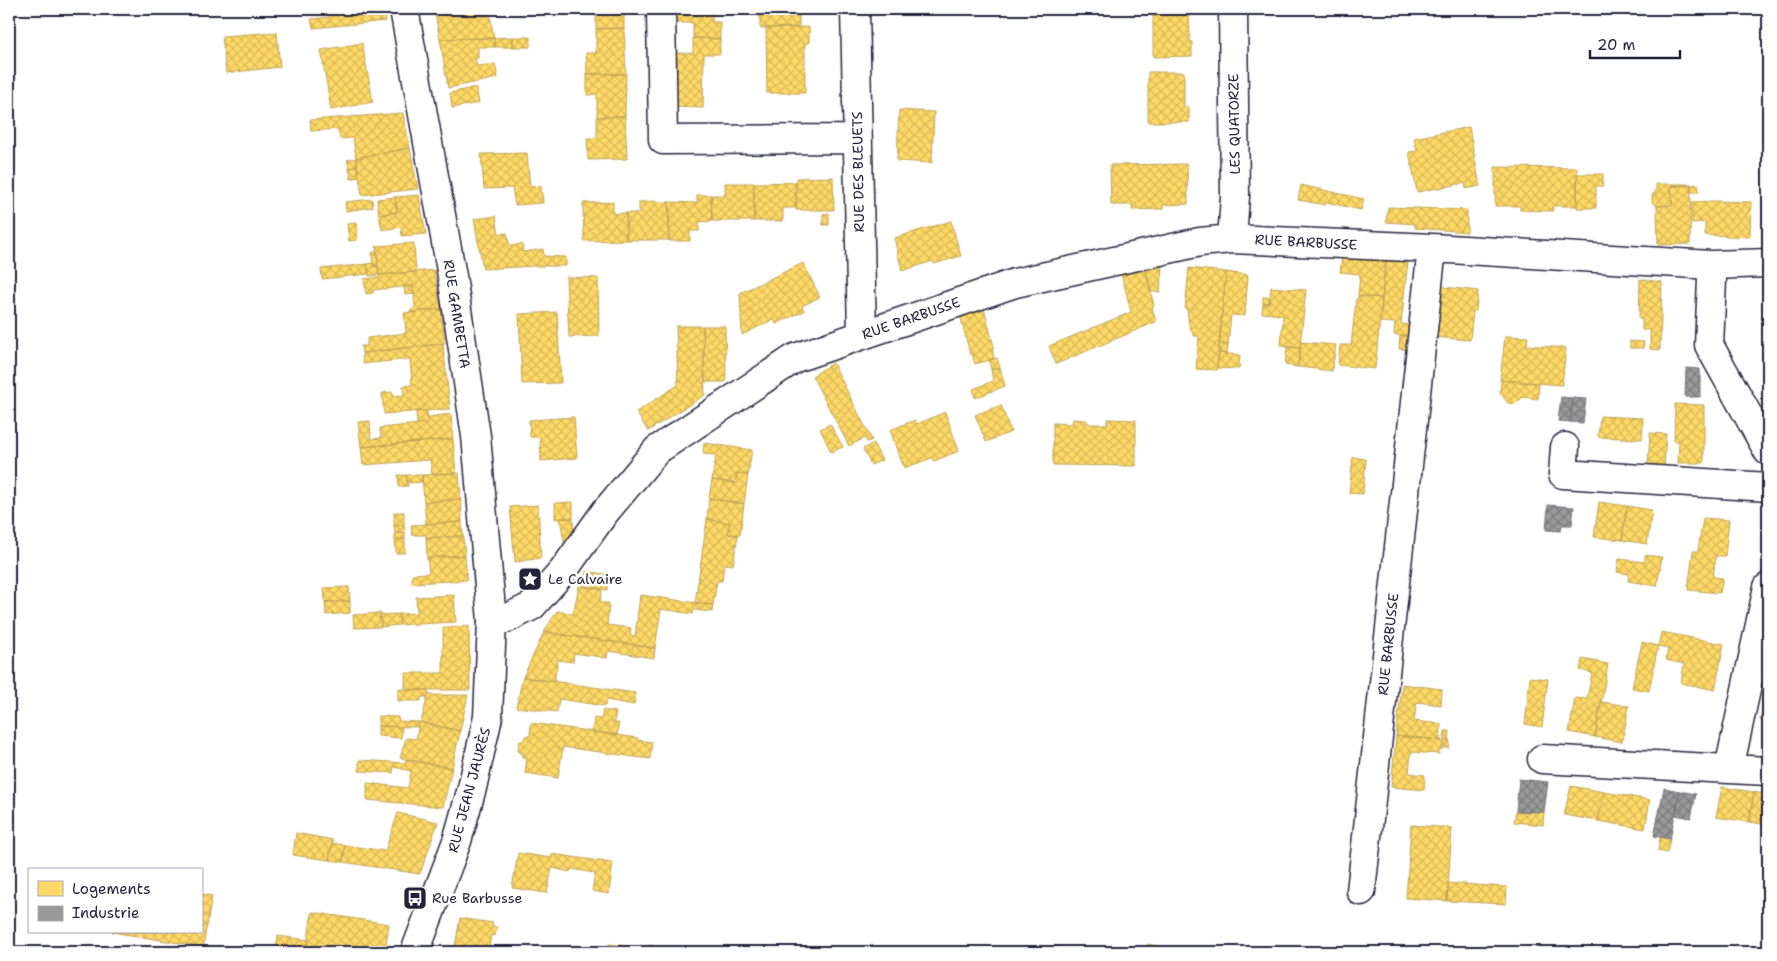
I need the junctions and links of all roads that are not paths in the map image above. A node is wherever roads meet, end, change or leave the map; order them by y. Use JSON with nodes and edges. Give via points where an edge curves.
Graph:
{"nodes":[{"id":1,"x":404,"y":9,"type":"edge"},
{"id":2,"x":661,"y":9,"type":"edge"},
{"id":3,"x":855,"y":9,"type":"edge"},
{"id":4,"x":1232,"y":9,"type":"edge"},
{"id":5,"x":857,"y":138,"type":"junction"},
{"id":6,"x":1232,"y":239,"type":"junction"},
{"id":7,"x":1432,"y":248,"type":"junction"},
{"id":8,"x":1768,"y":263,"type":"edge"},
{"id":9,"x":1711,"y":265,"type":"junction"},
{"id":10,"x":862,"y":335,"type":"junction"},
{"id":11,"x":1565,"y":447,"type":"dead end"},
{"id":12,"x":1768,"y":451,"type":"edge"},
{"id":13,"x":1768,"y":487,"type":"edge"},
{"id":14,"x":1768,"y":587,"type":"edge"},
{"id":15,"x":492,"y":621,"type":"junction"},
{"id":16,"x":1542,"y":759,"type":"dead end"},
{"id":17,"x":1729,"y":769,"type":"junction"},
{"id":18,"x":1768,"y":771,"type":"edge"},
{"id":19,"x":1361,"y":891,"type":"dead end"},
{"id":20,"x":416,"y":952,"type":"edge"}],
"edges":[{"from":1,"to":15,"type":"street","name":"RUE GAMBETTA","via":[[452,276],[476,436]]},
{"from":2,"to":5,"type":"street","via":[[663,140]]},
{"from":3,"to":5,"type":"street","name":"RUE DES BLEUETS"},
{"from":4,"to":6,"type":"street","name":"LES QUATORZE","via":[[1235,197]]},
{"from":5,"to":10,"type":"street","name":"RUE DES BLEUETS"},
{"from":6,"to":7,"type":"street","name":"RUE BARBUSSE"},
{"from":6,"to":10,"type":"street","name":"RUE BARBUSSE","via":[[1200,242],[1016,282]]},
{"from":7,"to":9,"type":"street","name":"RUE BARBUSSE"},
{"from":7,"to":19,"type":"street","name":"RUE BARBUSSE"},
{"from":8,"to":9,"type":"street","name":"RUE BARBUSSE"},
{"from":9,"to":12,"type":"street","via":[[1709,345]]},
{"from":10,"to":15,"type":"street","name":"RUE BARBUSSE","via":[[795,358],[657,450],[605,512],[564,571],[532,606],[506,619]]},
{"from":11,"to":13,"type":"street","via":[[1563,474]]},
{"from":14,"to":17,"type":"street"},
{"from":15,"to":20,"type":"street","name":"RUE JEAN JAURÈS","via":[[488,717],[472,788]]},
{"from":16,"to":17,"type":"street"},
{"from":17,"to":18,"type":"street"}]}
